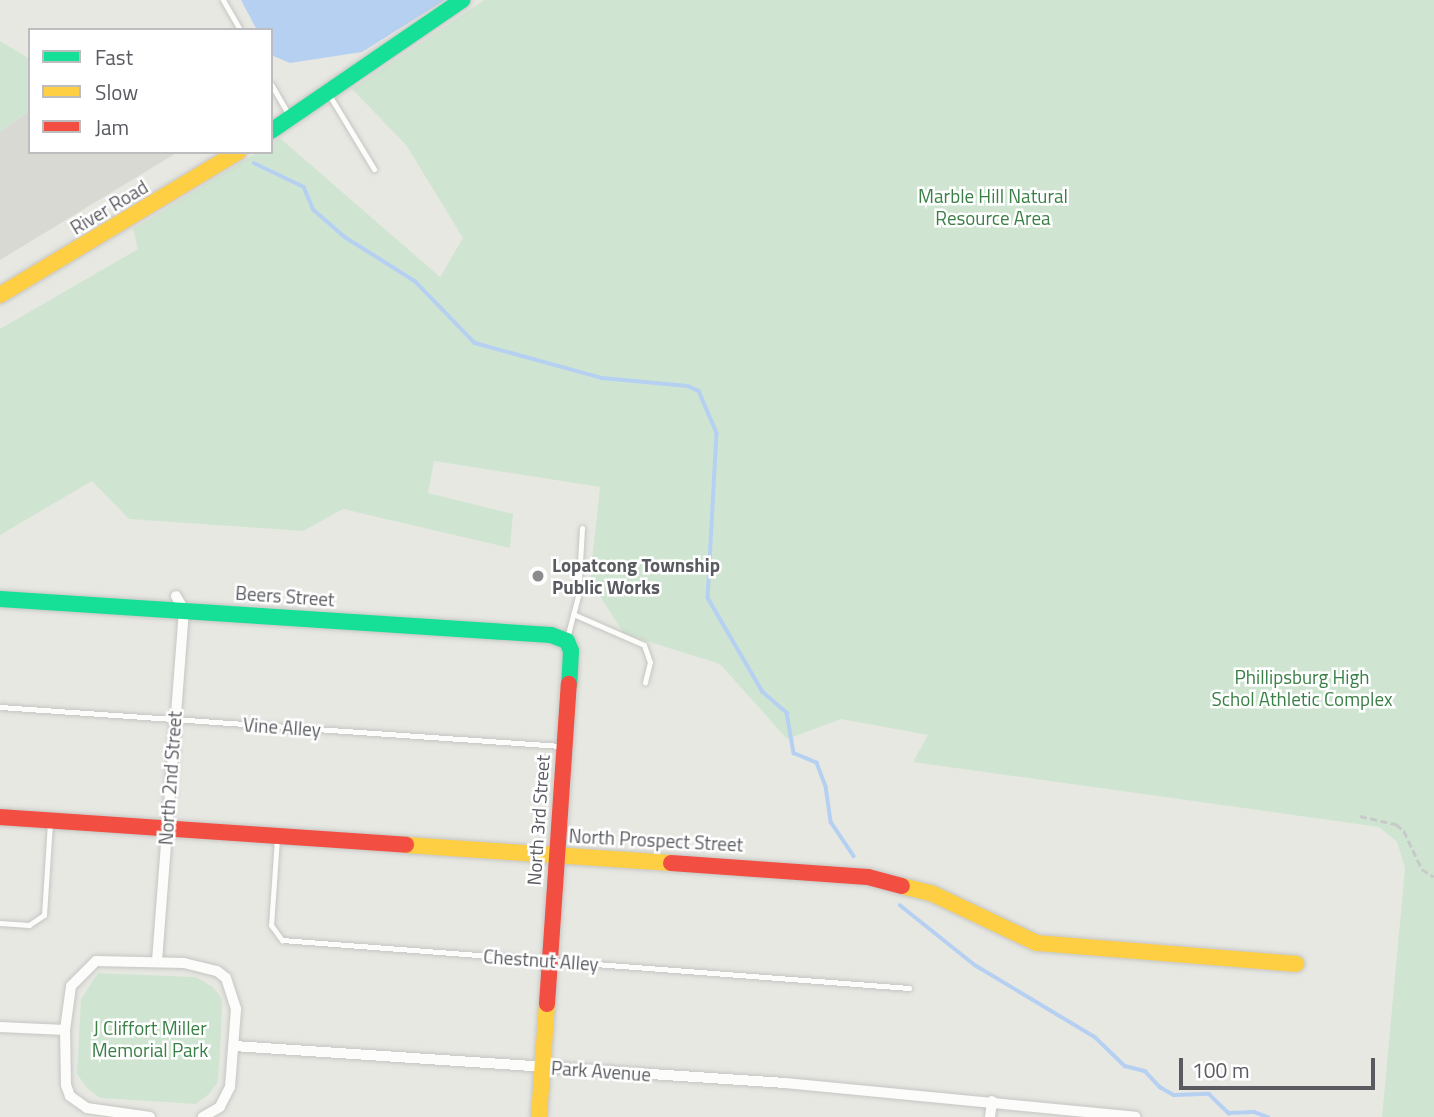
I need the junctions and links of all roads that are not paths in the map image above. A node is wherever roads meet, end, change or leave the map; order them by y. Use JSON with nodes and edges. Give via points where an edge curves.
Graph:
{"nodes":[{"id":1,"x":223,"y":0,"type":"edge"},
{"id":2,"x":461,"y":0,"type":"edge"},
{"id":3,"x":239,"y":28,"type":"edge"},
{"id":4,"x":273,"y":88,"type":"edge"},
{"id":5,"x":328,"y":93,"type":"junction"},
{"id":6,"x":290,"y":118,"type":"junction"},
{"id":7,"x":273,"y":130,"type":"edge"},
{"id":8,"x":235,"y":154,"type":"edge"},
{"id":9,"x":374,"y":169,"type":"dead end"},
{"id":10,"x":0,"y":295,"type":"edge"},
{"id":11,"x":582,"y":528,"type":"dead end"},
{"id":12,"x":0,"y":599,"type":"edge"},
{"id":13,"x":180,"y":603,"type":"junction"},
{"id":14,"x":573,"y":614,"type":"junction"},
{"id":15,"x":566,"y":641,"type":"junction"},
{"id":16,"x":646,"y":682,"type":"dead end"},
{"id":17,"x":0,"y":707,"type":"edge"},
{"id":18,"x":173,"y":719,"type":"junction"},
{"id":19,"x":564,"y":746,"type":"junction"},
{"id":20,"x":0,"y":817,"type":"edge"},
{"id":21,"x":50,"y":820,"type":"junction"},
{"id":22,"x":166,"y":828,"type":"junction"},
{"id":23,"x":278,"y":836,"type":"junction"},
{"id":24,"x":557,"y":856,"type":"junction"},
{"id":25,"x":0,"y":923,"type":"edge"},
{"id":26,"x":550,"y":959,"type":"junction"},
{"id":27,"x":158,"y":961,"type":"junction"},
{"id":28,"x":1296,"y":964,"type":"dead end"},
{"id":29,"x":909,"y":988,"type":"dead end"},
{"id":30,"x":0,"y":1027,"type":"edge"},
{"id":31,"x":65,"y":1030,"type":"junction"},
{"id":32,"x":234,"y":1046,"type":"junction"},
{"id":33,"x":543,"y":1067,"type":"junction"},
{"id":34,"x":992,"y":1101,"type":"junction"},
{"id":35,"x":144,"y":1117,"type":"edge"},
{"id":36,"x":150,"y":1117,"type":"edge"},
{"id":37,"x":203,"y":1117,"type":"edge"},
{"id":38,"x":540,"y":1117,"type":"edge"},
{"id":39,"x":990,"y":1117,"type":"edge"},
{"id":40,"x":1135,"y":1117,"type":"edge"}],
"edges":[{"from":1,"to":3,"type":"lane"},
{"from":2,"to":5,"type":"street"},
{"from":4,"to":6,"type":"lane"},
{"from":5,"to":6,"type":"street"},
{"from":5,"to":9,"type":"lane"},
{"from":6,"to":7,"type":"street"},
{"from":8,"to":10,"type":"street","name":"River Road"},
{"from":11,"to":14,"type":"lane","name":"North 3rd Street"},
{"from":12,"to":13,"type":"street","name":"Beers Street"},
{"from":13,"to":15,"type":"street","name":"Beers Street","via":[[551,635]]},
{"from":13,"to":18,"type":"street","name":"North 2nd Street"},
{"from":14,"to":15,"type":"lane","name":"North 3rd Street"},
{"from":14,"to":16,"type":"lane","via":[[644,645],[650,662]]},
{"from":15,"to":19,"type":"street","name":"North 3rd Street","via":[[571,651]]},
{"from":17,"to":18,"type":"lane","name":"Vine Alley"},
{"from":18,"to":19,"type":"lane","name":"Vine Alley"},
{"from":18,"to":22,"type":"street","name":"North 2nd Street"},
{"from":19,"to":24,"type":"street","name":"North 3rd Street"},
{"from":20,"to":21,"type":"street","name":"North Prospect Street"},
{"from":21,"to":22,"type":"street","name":"North Prospect Street"},
{"from":21,"to":25,"type":"lane","via":[[44,915],[29,925]]},
{"from":22,"to":23,"type":"street","name":"North Prospect Street"},
{"from":22,"to":27,"type":"street","name":"North 2nd Street"},
{"from":23,"to":24,"type":"street","name":"North Prospect Street"},
{"from":23,"to":26,"type":"lane","name":"Chestnut Alley","via":[[271,925],[282,940]]},
{"from":24,"to":26,"type":"street","name":"North 3rd Street"},
{"from":24,"to":28,"type":"street","name":"North Prospect Street","via":[[780,869],[900,882],[1037,943]]},
{"from":26,"to":29,"type":"lane","name":"Chestnut Alley"},
{"from":26,"to":33,"type":"street","name":"North 3rd Street"},
{"from":27,"to":31,"type":"street","via":[[107,958],[87,966],[71,986]]},
{"from":27,"to":32,"type":"street","via":[[208,968],[226,978],[234,997]]},
{"from":30,"to":31,"type":"street"},
{"from":31,"to":35,"type":"street","via":[[63,1072],[70,1096],[99,1111]]},
{"from":32,"to":33,"type":"street","name":"Park Avenue"},
{"from":32,"to":37,"type":"street","via":[[228,1094],[215,1112]]},
{"from":33,"to":34,"type":"street","name":"Park Avenue"},
{"from":33,"to":38,"type":"street","name":"North 3rd Street"},
{"from":34,"to":39,"type":"street"},
{"from":34,"to":40,"type":"street"},
{"from":35,"to":36,"type":"street"}]}
